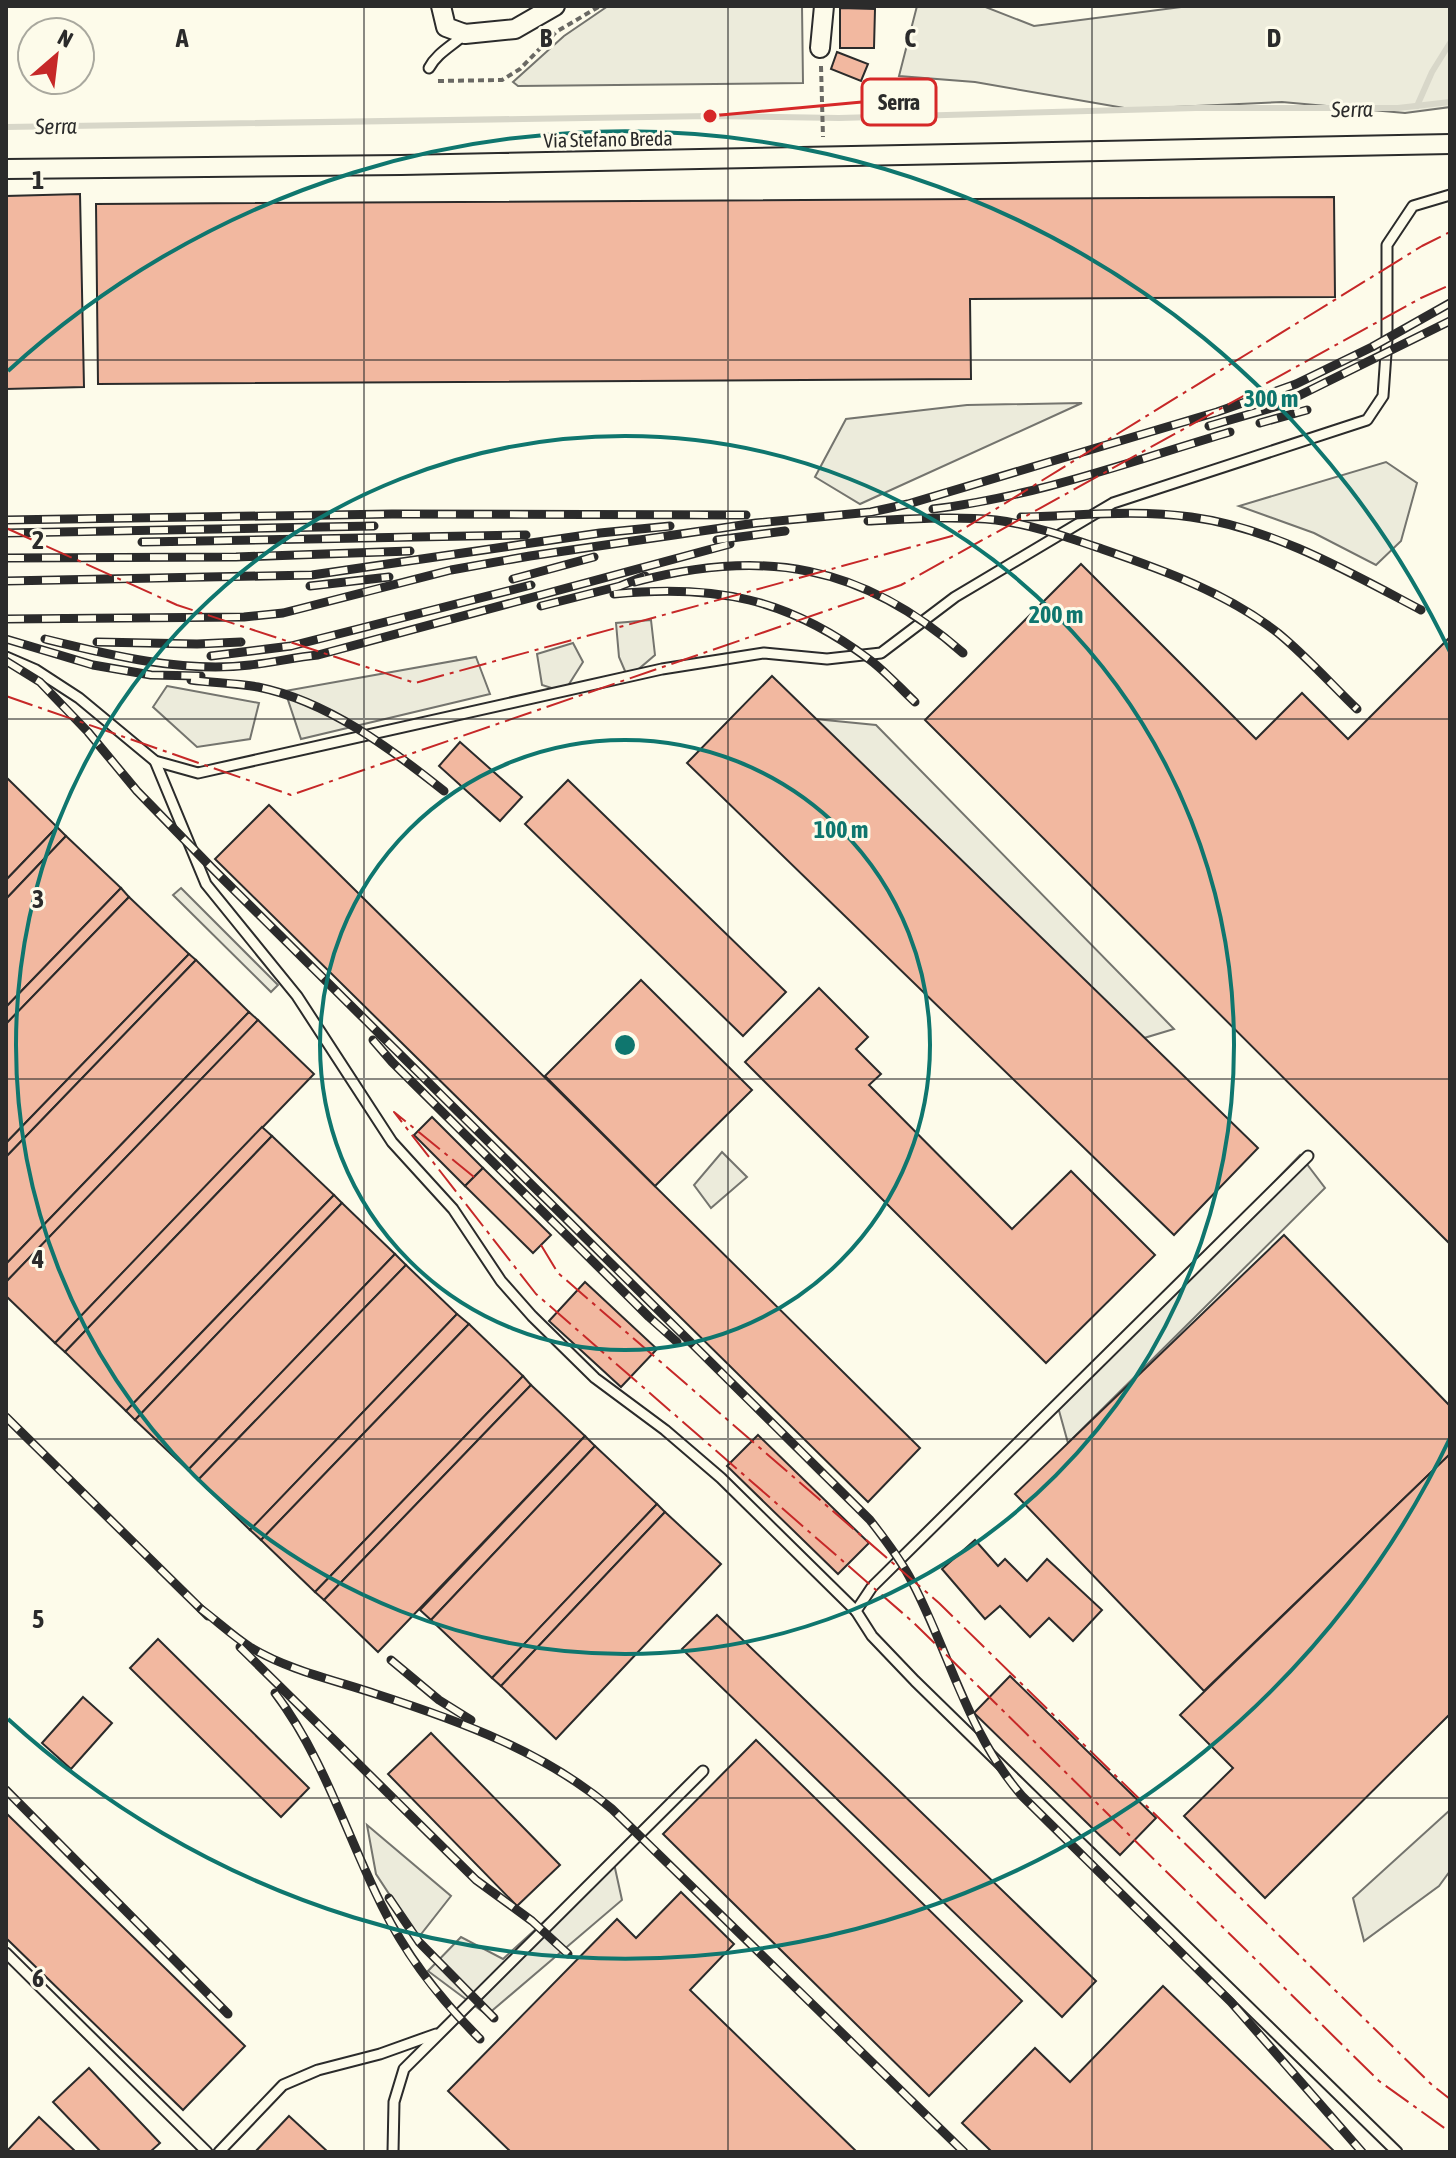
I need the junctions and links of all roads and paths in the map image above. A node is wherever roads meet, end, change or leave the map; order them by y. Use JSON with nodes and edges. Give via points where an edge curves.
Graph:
{"nodes":[{"id":1,"x":441,"y":6,"type":"edge"},
{"id":2,"x":555,"y":6,"type":"edge"},
{"id":3,"x":600,"y":6,"type":"edge"},
{"id":4,"x":824,"y":6,"type":"edge"},
{"id":5,"x":465,"y":34,"type":"junction"},
{"id":6,"x":820,"y":48,"type":"dead end"},
{"id":7,"x":429,"y":68,"type":"joint"},
{"id":8,"x":823,"y":87,"type":"dead end"},
{"id":9,"x":1450,"y":144,"type":"edge"},
{"id":10,"x":823,"y":145,"type":"dead end"},
{"id":11,"x":6,"y":169,"type":"edge"},
{"id":12,"x":1450,"y":195,"type":"edge"},
{"id":13,"x":6,"y":657,"type":"edge"},
{"id":14,"x":155,"y":761,"type":"junction"},
{"id":15,"x":1308,"y":1156,"type":"dead end"},
{"id":16,"x":856,"y":1611,"type":"junction"},
{"id":17,"x":703,"y":1771,"type":"dead end"},
{"id":18,"x":6,"y":1953,"type":"edge"},
{"id":19,"x":440,"y":2033,"type":"junction"},
{"id":20,"x":207,"y":2152,"type":"edge"},
{"id":21,"x":219,"y":2152,"type":"edge"},
{"id":22,"x":393,"y":2152,"type":"edge"},
{"id":23,"x":1397,"y":2152,"type":"edge"}],
"edges":[{"from":1,"to":5,"type":"street","via":[[446,27]]},
{"from":2,"to":5,"type":"street","via":[[515,29]]},
{"from":3,"to":7,"type":"path","via":[[556,32],[502,80],[430,80],[424,78]]},
{"from":4,"to":6,"type":"street"},
{"from":5,"to":7,"type":"lane","via":[[435,56]]},
{"from":8,"to":10,"type":"path"},
{"from":9,"to":11,"type":"street","name":"Via Stefano Breda"},
{"from":12,"to":14,"type":"lane","via":[[1413,206],[1387,245],[1383,396],[1367,420],[1113,503],[955,597],[881,653],[827,659],[764,653],[662,669],[198,773]]},
{"from":13,"to":14,"type":"lane","via":[[79,698]]},
{"from":14,"to":16,"type":"lane","via":[[206,884],[297,996],[392,1142],[453,1209],[501,1281],[595,1378],[721,1478]]},
{"from":15,"to":16,"type":"lane","via":[[872,1587]]},
{"from":16,"to":23,"type":"lane","via":[[915,1681]]},
{"from":17,"to":19,"type":"lane"},
{"from":18,"to":20,"type":"lane"},
{"from":19,"to":21,"type":"lane","via":[[283,2085]]},
{"from":19,"to":22,"type":"lane","via":[[404,2069],[394,2102]]}]}
